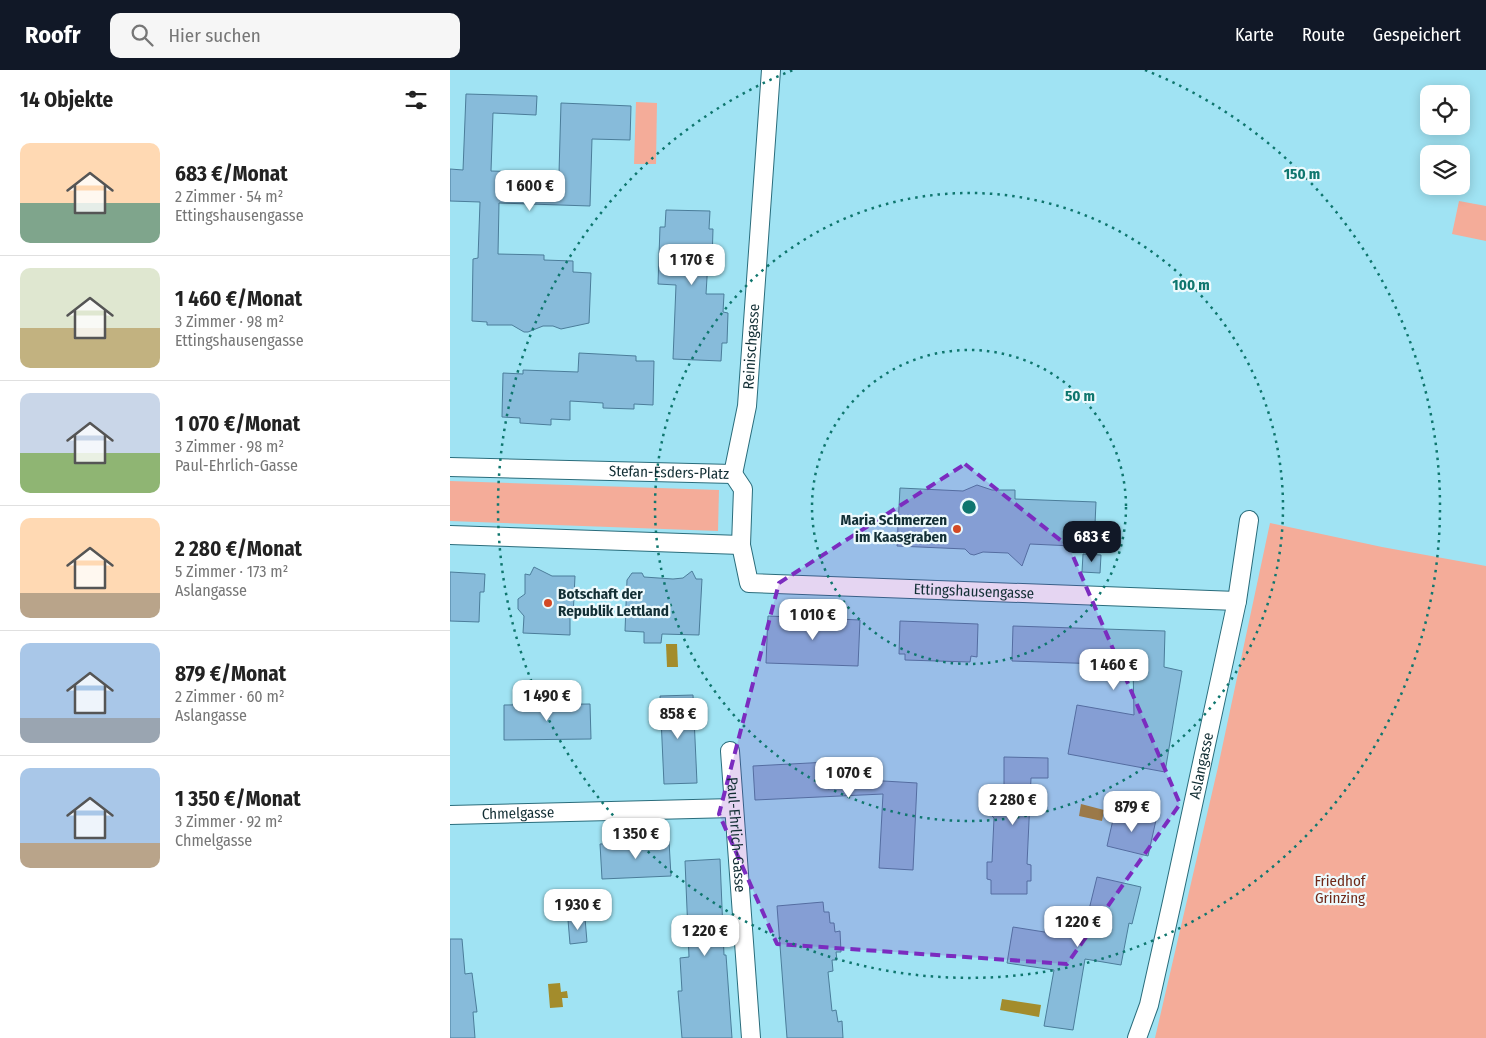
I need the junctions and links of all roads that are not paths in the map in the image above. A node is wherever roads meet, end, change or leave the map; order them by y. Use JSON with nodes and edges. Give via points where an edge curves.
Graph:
{"nodes":[{"id":1,"x":771,"y":70,"type":"edge"},
{"id":2,"x":450,"y":467,"type":"edge"},
{"id":3,"x":733,"y":474,"type":"junction"},
{"id":4,"x":1249,"y":520,"type":"dead end"},
{"id":5,"x":450,"y":535,"type":"edge"},
{"id":6,"x":741,"y":544,"type":"junction"},
{"id":7,"x":1237,"y":601,"type":"junction"},
{"id":8,"x":730,"y":751,"type":"dead end"},
{"id":9,"x":734,"y":808,"type":"junction"},
{"id":10,"x":450,"y":815,"type":"edge"},
{"id":11,"x":751,"y":1038,"type":"edge"},
{"id":12,"x":1137,"y":1038,"type":"edge"}],
"edges":[{"from":1,"to":3,"type":"street","name":"Reinischgasse","via":[[747,406]]},
{"from":2,"to":3,"type":"street","name":"Stefan-Esders-Platz"},
{"from":3,"to":6,"type":"street","name":"Stefan-Esders-Platz","via":[[743,489]]},
{"from":4,"to":7,"type":"street","name":"Aslangasse"},
{"from":5,"to":6,"type":"street"},
{"from":6,"to":7,"type":"street","name":"Ettingshausengasse","via":[[749,583]]},
{"from":7,"to":12,"type":"street","name":"Aslangasse","via":[[1152,996]]},
{"from":8,"to":9,"type":"street","name":"Paul-Ehrlich-Gasse"},
{"from":9,"to":10,"type":"street","name":"Chmelgasse"},
{"from":9,"to":11,"type":"street","name":"Paul-Ehrlich-Gasse"}]}
